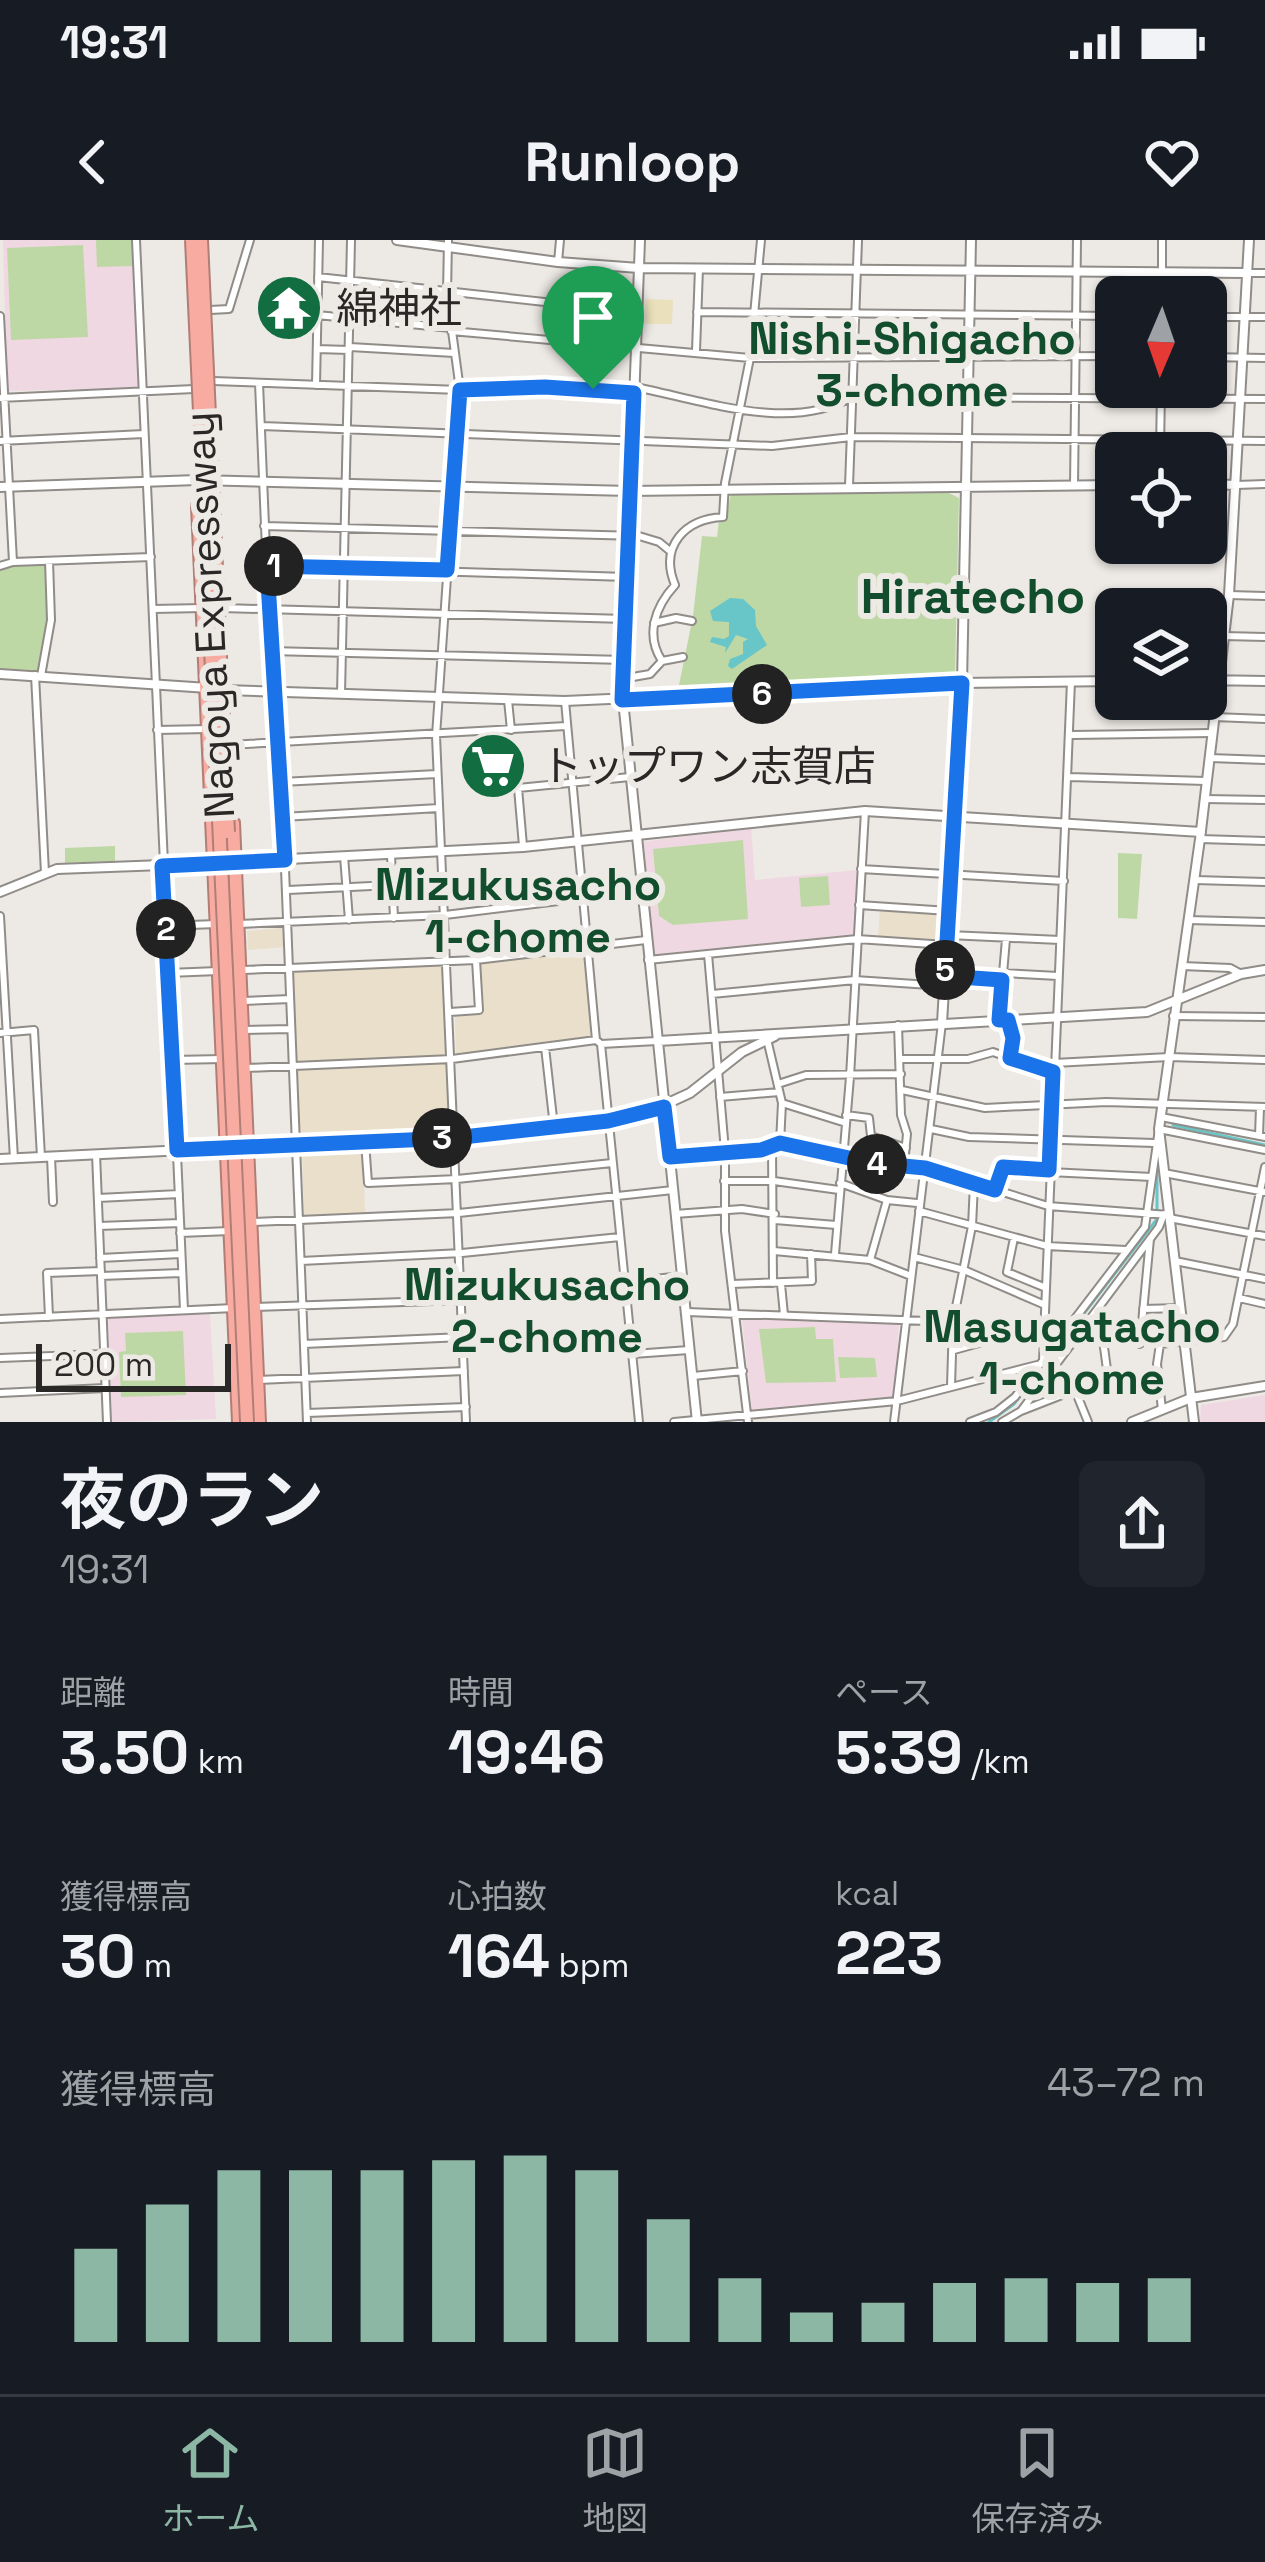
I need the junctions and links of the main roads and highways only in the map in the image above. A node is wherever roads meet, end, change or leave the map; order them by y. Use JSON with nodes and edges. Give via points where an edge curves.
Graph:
{"nodes":[{"id":1,"x":197,"y":240,"type":"edge"},
{"id":2,"x":250,"y":1422,"type":"edge"}],
"edges":[{"from":1,"to":2,"type":"highway","name":"Nagoya Expressway","bridge":true},
{"from":1,"to":2,"type":"highway","via":[[197,479],[233,1309]]},
{"from":1,"to":2,"type":"highway","via":[[210,310],[244,1030],[258,1380]]}]}
